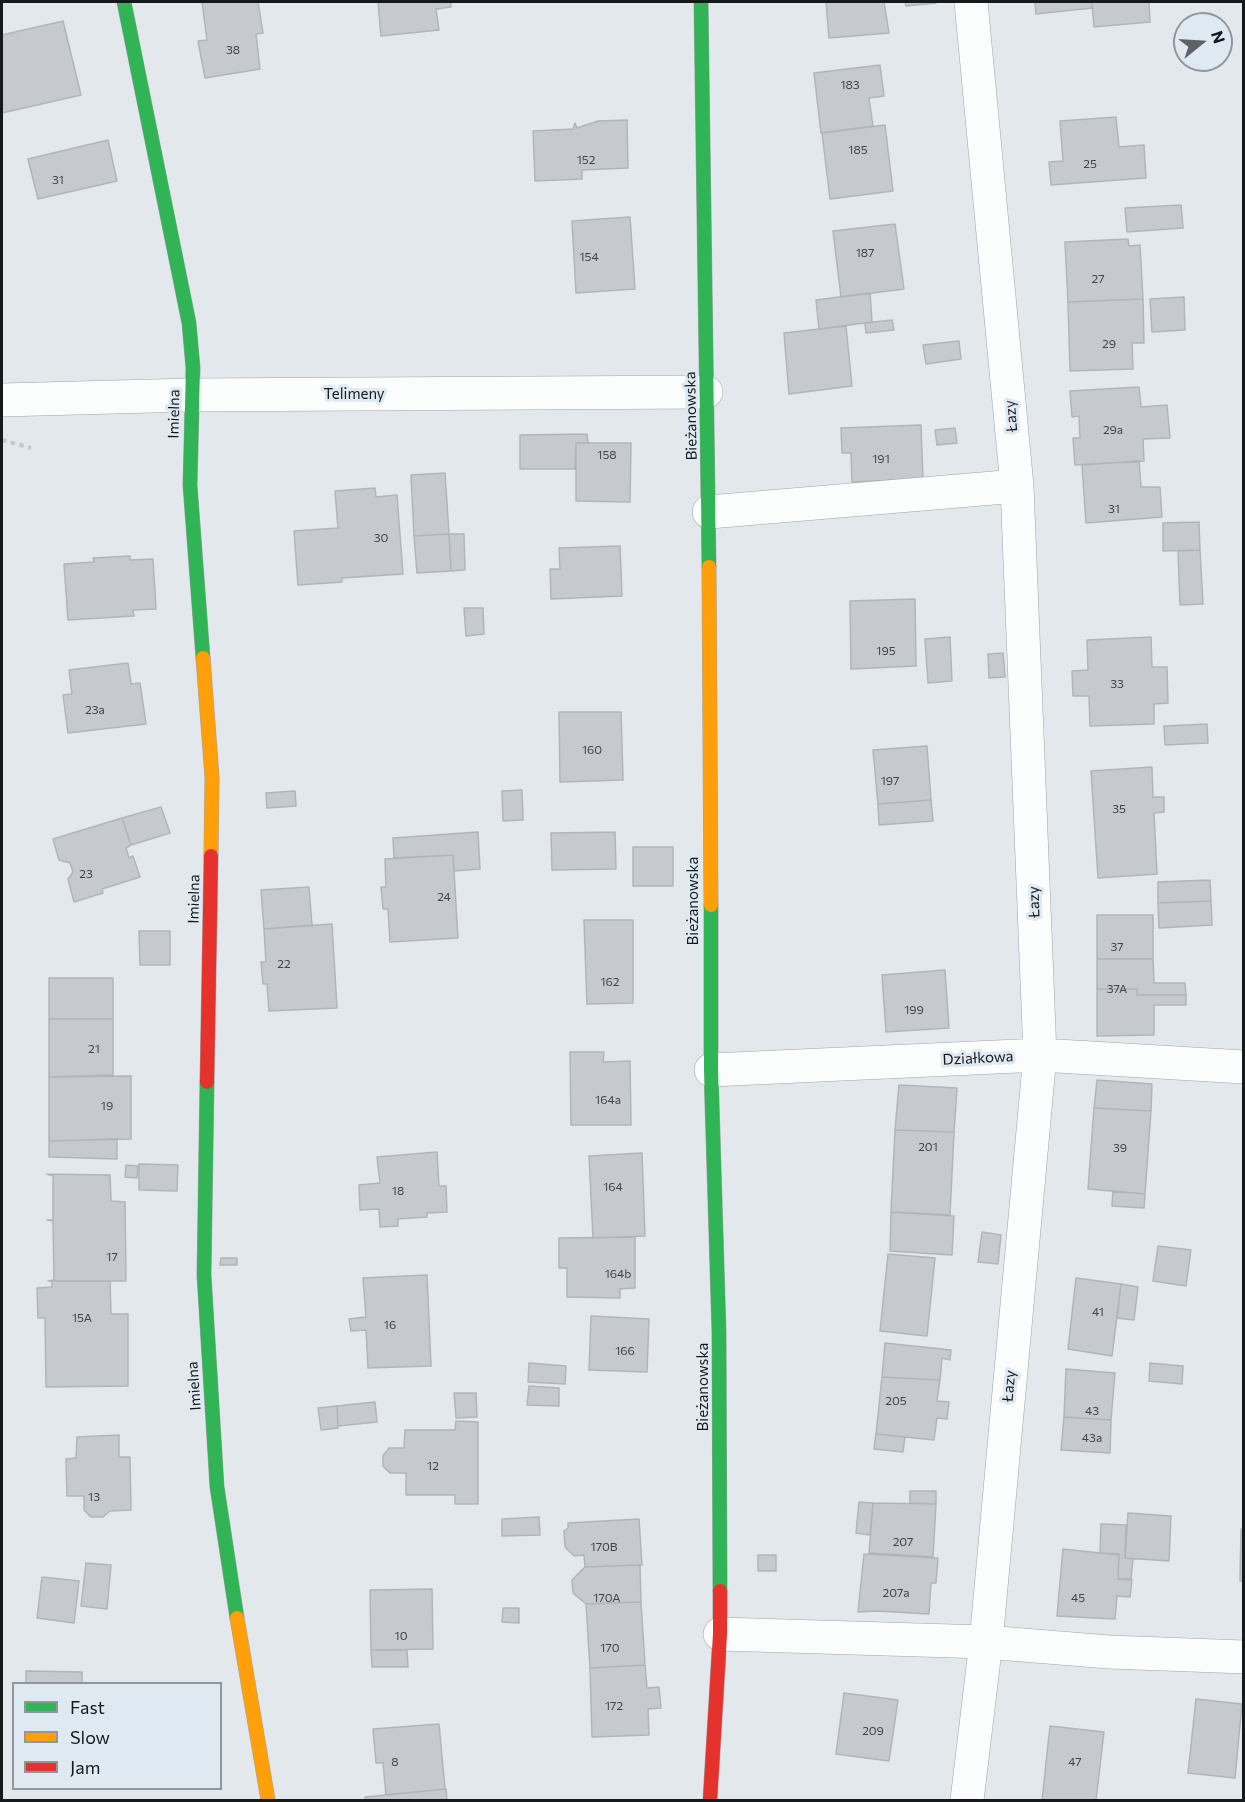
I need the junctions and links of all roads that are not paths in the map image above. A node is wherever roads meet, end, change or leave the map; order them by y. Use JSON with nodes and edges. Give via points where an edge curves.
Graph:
{"nodes":[{"id":1,"x":123,"y":2,"type":"edge"},
{"id":2,"x":701,"y":2,"type":"edge"},
{"id":3,"x":971,"y":2,"type":"edge"},
{"id":4,"x":706,"y":392,"type":"junction"},
{"id":5,"x":190,"y":395,"type":"junction"},
{"id":6,"x":2,"y":400,"type":"edge"},
{"id":7,"x":1017,"y":486,"type":"junction"},
{"id":8,"x":709,"y":512,"type":"junction"},
{"id":9,"x":1040,"y":1055,"type":"junction"},
{"id":10,"x":1244,"y":1067,"type":"edge"},
{"id":11,"x":711,"y":1070,"type":"junction"},
{"id":12,"x":720,"y":1634,"type":"junction"},
{"id":13,"x":987,"y":1642,"type":"junction"},
{"id":14,"x":1244,"y":1657,"type":"edge"},
{"id":15,"x":268,"y":1800,"type":"edge"},
{"id":16,"x":710,"y":1800,"type":"edge"},
{"id":17,"x":967,"y":1800,"type":"edge"}],
"edges":[{"from":1,"to":5,"type":"street","name":"Imielna","via":[[189,323],[193,368]]},
{"from":2,"to":4,"type":"street","name":"Bieżanowska"},
{"from":3,"to":7,"type":"street","name":"Łazy"},
{"from":4,"to":5,"type":"street","name":"Telimeny"},
{"from":4,"to":8,"type":"street","name":"Bieżanowska"},
{"from":5,"to":6,"type":"street","name":"Telimeny"},
{"from":5,"to":15,"type":"street","name":"Imielna","via":[[190,485],[212,777],[204,1275],[217,1487]]},
{"from":7,"to":8,"type":"street"},
{"from":7,"to":9,"type":"street","name":"Łazy"},
{"from":8,"to":11,"type":"street","name":"Bieżanowska"},
{"from":9,"to":10,"type":"street","name":"Działkowa"},
{"from":9,"to":11,"type":"street","name":"Działkowa"},
{"from":9,"to":13,"type":"street","name":"Łazy"},
{"from":11,"to":12,"type":"street","name":"Bieżanowska","via":[[719,1332]]},
{"from":12,"to":13,"type":"street"},
{"from":12,"to":16,"type":"street","name":"Bieżanowska"},
{"from":13,"to":14,"type":"street"},
{"from":13,"to":17,"type":"street","name":"Łazy"}]}
